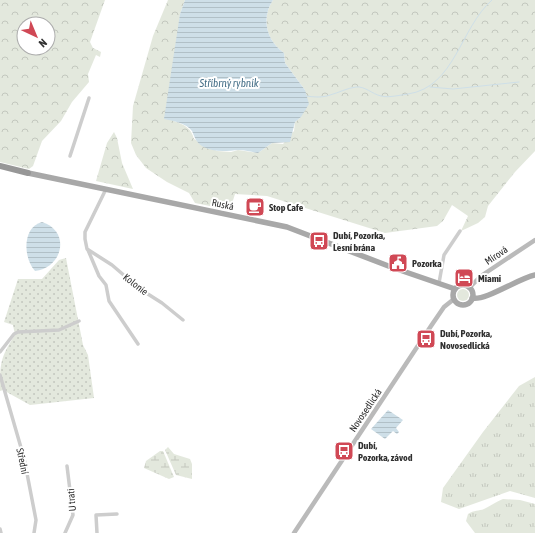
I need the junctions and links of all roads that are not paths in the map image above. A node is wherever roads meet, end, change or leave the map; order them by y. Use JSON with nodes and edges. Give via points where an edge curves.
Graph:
{"nodes":[{"id":1,"x":89,"y":98,"type":"dead end"},
{"id":2,"x":70,"y":156,"type":"dead end"},
{"id":3,"x":0,"y":167,"type":"edge"},
{"id":4,"x":28,"y":173,"type":"joint"},
{"id":5,"x":106,"y":189,"type":"junction"},
{"id":6,"x":460,"y":231,"type":"dead end"},
{"id":7,"x":535,"y":240,"type":"edge"},
{"id":8,"x":87,"y":249,"type":"junction"},
{"id":9,"x":535,"y":275,"type":"edge"},
{"id":10,"x":439,"y":282,"type":"junction"},
{"id":11,"x":469,"y":288,"type":"junction"},
{"id":12,"x":455,"y":289,"type":"junction"},
{"id":13,"x":472,"y":298,"type":"junction"},
{"id":14,"x":454,"y":299,"type":"junction"},
{"id":15,"x":183,"y":320,"type":"dead end"},
{"id":16,"x":79,"y":321,"type":"dead end"},
{"id":17,"x":138,"y":344,"type":"dead end"},
{"id":18,"x":0,"y":352,"type":"edge"},
{"id":19,"x":0,"y":375,"type":"edge"},
{"id":20,"x":67,"y":466,"type":"dead end"},
{"id":21,"x":117,"y":514,"type":"dead end"},
{"id":22,"x":0,"y":529,"type":"edge"},
{"id":23,"x":1,"y":533,"type":"edge"},
{"id":24,"x":34,"y":533,"type":"edge"},
{"id":25,"x":65,"y":533,"type":"edge"},
{"id":26,"x":97,"y":533,"type":"edge"},
{"id":27,"x":296,"y":533,"type":"edge"}],
"edges":[{"from":1,"to":2,"type":"street"},
{"from":3,"to":4,"type":"highway"},
{"from":4,"to":5,"type":"main road","name":"Ruská"},
{"from":5,"to":8,"type":"street","via":[[85,232]]},
{"from":5,"to":10,"type":"main road","name":"Ruská","via":[[287,227],[391,267]]},
{"from":6,"to":10,"type":"street","via":[[444,255]]},
{"from":7,"to":11,"type":"street","name":"Mírová","via":[[481,276]]},
{"from":8,"to":15,"type":"street","name":"Kolonie","via":[[112,265]]},
{"from":8,"to":17,"type":"street","via":[[106,285],[109,301]]},
{"from":9,"to":13,"type":"main road","via":[[518,280],[488,296]]},
{"from":10,"to":12,"type":"main road","name":"Ruská"},
{"from":11,"to":12,"type":"main road","via":[[462,285]]},
{"from":11,"to":13,"type":"main road"},
{"from":12,"to":14,"type":"main road"},
{"from":13,"to":14,"type":"main road","via":[[465,304],[459,304]]},
{"from":14,"to":27,"type":"street","name":"Novosedlická","via":[[435,320]]},
{"from":16,"to":18,"type":"street","via":[[59,330],[18,332]]},
{"from":19,"to":24,"type":"street","name":"Střední","via":[[24,458],[36,515]]},
{"from":20,"to":25,"type":"street","name":"U trati","via":[[73,513]]},
{"from":21,"to":26,"type":"street","via":[[96,515]]},
{"from":22,"to":23,"type":"street"}]}
